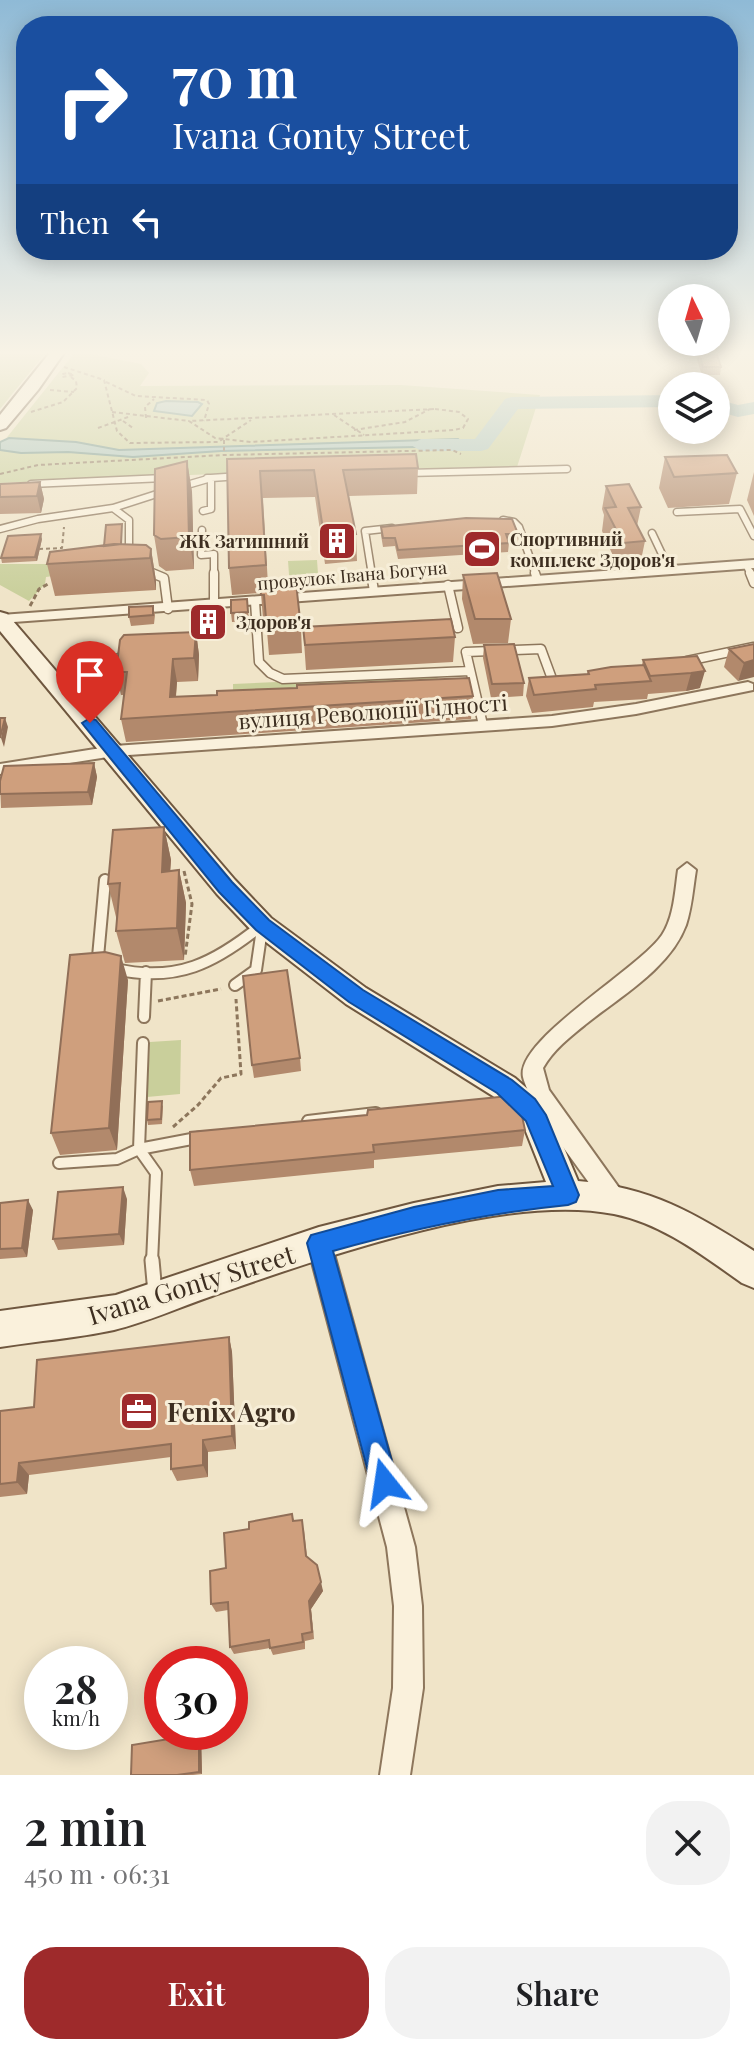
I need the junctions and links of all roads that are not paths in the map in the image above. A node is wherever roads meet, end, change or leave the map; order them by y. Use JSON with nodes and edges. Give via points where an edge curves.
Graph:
{"nodes":[{"id":1,"x":567,"y":469,"type":"dead end"},
{"id":2,"x":393,"y":473,"type":"edge"},
{"id":3,"x":250,"y":476,"type":"edge"},
{"id":4,"x":167,"y":477,"type":"edge"},
{"id":5,"x":183,"y":477,"type":"edge"},
{"id":6,"x":211,"y":478,"type":"junction"},
{"id":7,"x":16,"y":485,"type":"edge"},
{"id":8,"x":113,"y":508,"type":"junction"},
{"id":9,"x":203,"y":511,"type":"dead end"},
{"id":10,"x":677,"y":512,"type":"dead end"},
{"id":11,"x":492,"y":520,"type":"edge"},
{"id":12,"x":401,"y":528,"type":"edge"},
{"id":13,"x":0,"y":529,"type":"edge"},
{"id":14,"x":202,"y":530,"type":"dead end"},
{"id":15,"x":652,"y":533,"type":"dead end"},
{"id":16,"x":754,"y":536,"type":"edge"},
{"id":17,"x":750,"y":564,"type":"edge"},
{"id":18,"x":669,"y":569,"type":"junction"},
{"id":19,"x":537,"y":579,"type":"junction"},
{"id":20,"x":754,"y":583,"type":"edge"},
{"id":21,"x":448,"y":585,"type":"junction"},
{"id":22,"x":374,"y":591,"type":"junction"},
{"id":23,"x":255,"y":602,"type":"junction"},
{"id":24,"x":214,"y":605,"type":"junction"},
{"id":25,"x":168,"y":609,"type":"junction"},
{"id":26,"x":4,"y":618,"type":"edge"},
{"id":27,"x":458,"y":628,"type":"dead end"},
{"id":28,"x":754,"y":647,"type":"edge"},
{"id":29,"x":122,"y":657,"type":"edge"},
{"id":30,"x":676,"y":663,"type":"edge"},
{"id":31,"x":470,"y":671,"type":"junction"},
{"id":32,"x":54,"y":681,"type":"junction"},
{"id":33,"x":569,"y":685,"type":"edge"},
{"id":34,"x":748,"y":687,"type":"dead end"},
{"id":35,"x":483,"y":725,"type":"junction"},
{"id":36,"x":114,"y":751,"type":"junction"},
{"id":37,"x":0,"y":769,"type":"edge"},
{"id":38,"x":687,"y":870,"type":"dead end"},
{"id":39,"x":105,"y":880,"type":"edge"},
{"id":40,"x":262,"y":925,"type":"junction"},
{"id":41,"x":146,"y":972,"type":"junction"},
{"id":42,"x":235,"y":985,"type":"road end"},
{"id":43,"x":144,"y":1017,"type":"dead end"},
{"id":44,"x":143,"y":1043,"type":"dead end"},
{"id":45,"x":393,"y":1111,"type":"edge"},
{"id":46,"x":288,"y":1124,"type":"edge"},
{"id":47,"x":211,"y":1135,"type":"edge"},
{"id":48,"x":139,"y":1149,"type":"junction"},
{"id":49,"x":59,"y":1163,"type":"dead end"},
{"id":50,"x":568,"y":1195,"type":"junction"},
{"id":51,"x":614,"y":1199,"type":"junction"},
{"id":52,"x":319,"y":1243,"type":"junction"},
{"id":53,"x":754,"y":1271,"type":"edge"},
{"id":54,"x":156,"y":1300,"type":"junction"},
{"id":55,"x":0,"y":1329,"type":"edge"},
{"id":56,"x":395,"y":1775,"type":"edge"}],
"edges":[{"from":1,"to":2,"type":"lane"},
{"from":3,"to":6,"type":"lane"},
{"from":4,"to":7,"type":"lane"},
{"from":5,"to":6,"type":"lane"},
{"from":6,"to":8,"type":"lane"},
{"from":6,"to":9,"type":"lane","via":[[211,509]]},
{"from":8,"to":13,"type":"lane"},
{"from":8,"to":25,"type":"lane","via":[[129,520],[131,569],[164,578]]},
{"from":10,"to":16,"type":"lane","via":[[740,509]]},
{"from":11,"to":19,"type":"lane","via":[[519,527]]},
{"from":12,"to":22,"type":"lane","via":[[365,531]]},
{"from":14,"to":24,"type":"lane","via":[[201,555],[214,554]]},
{"from":15,"to":18,"type":"lane"},
{"from":17,"to":18,"type":"street","name":"провулок Івана Богуна"},
{"from":17,"to":20,"type":"lane"},
{"from":18,"to":19,"type":"street","name":"провулок Івана Богуна"},
{"from":19,"to":21,"type":"street","name":"провулок Івана Богуна"},
{"from":21,"to":22,"type":"street","name":"провулок Івана Богуна"},
{"from":21,"to":27,"type":"lane"},
{"from":22,"to":23,"type":"street","name":"провулок Івана Богуна"},
{"from":23,"to":24,"type":"street","name":"провулок Івана Богуна"},
{"from":23,"to":31,"type":"lane","via":[[259,662],[283,679]]},
{"from":24,"to":25,"type":"street","name":"провулок Івана Богуна"},
{"from":25,"to":26,"type":"street","name":"провулок Івана Богуна"},
{"from":26,"to":32,"type":"main road"},
{"from":28,"to":30,"type":"lane"},
{"from":29,"to":32,"type":"lane"},
{"from":31,"to":33,"type":"lane","via":[[466,652],[541,649],[556,688]]},
{"from":31,"to":35,"type":"lane","via":[[471,694]]},
{"from":32,"to":36,"type":"main road"},
{"from":34,"to":35,"type":"street","name":"вулиця Революції Гідності","via":[[636,709]]},
{"from":35,"to":36,"type":"street","name":"вулиця Революції Гідності"},
{"from":36,"to":37,"type":"street","name":"вулиця Революції Гідності"},
{"from":36,"to":40,"type":"main road"},
{"from":38,"to":51,"type":"street","via":[[680,913],[668,941],[533,1064],[533,1079],[542,1096]]},
{"from":39,"to":41,"type":"lane","via":[[98,957],[107,966]]},
{"from":40,"to":41,"type":"lane","via":[[202,966]]},
{"from":40,"to":42,"type":"lane","via":[[260,967]]},
{"from":40,"to":50,"type":"main road","via":[[356,996],[518,1097],[535,1115]]},
{"from":41,"to":43,"type":"lane"},
{"from":44,"to":48,"type":"lane"},
{"from":45,"to":46,"type":"lane"},
{"from":47,"to":48,"type":"lane"},
{"from":48,"to":49,"type":"lane","via":[[117,1159]]},
{"from":48,"to":54,"type":"lane","via":[[156,1173]]},
{"from":50,"to":51,"type":"main road","name":"Ivana Gonty Street"},
{"from":50,"to":52,"type":"main road","name":"Ivana Gonty Street","via":[[498,1201]]},
{"from":51,"to":53,"type":"main road","name":"Ivana Gonty Street","via":[[687,1226]]},
{"from":52,"to":54,"type":"main road","name":"Ivana Gonty Street"},
{"from":52,"to":56,"type":"street","via":[[401,1547],[408,1606],[408,1688]]},
{"from":54,"to":55,"type":"main road","name":"Ivana Gonty Street","via":[[103,1315]]}]}
